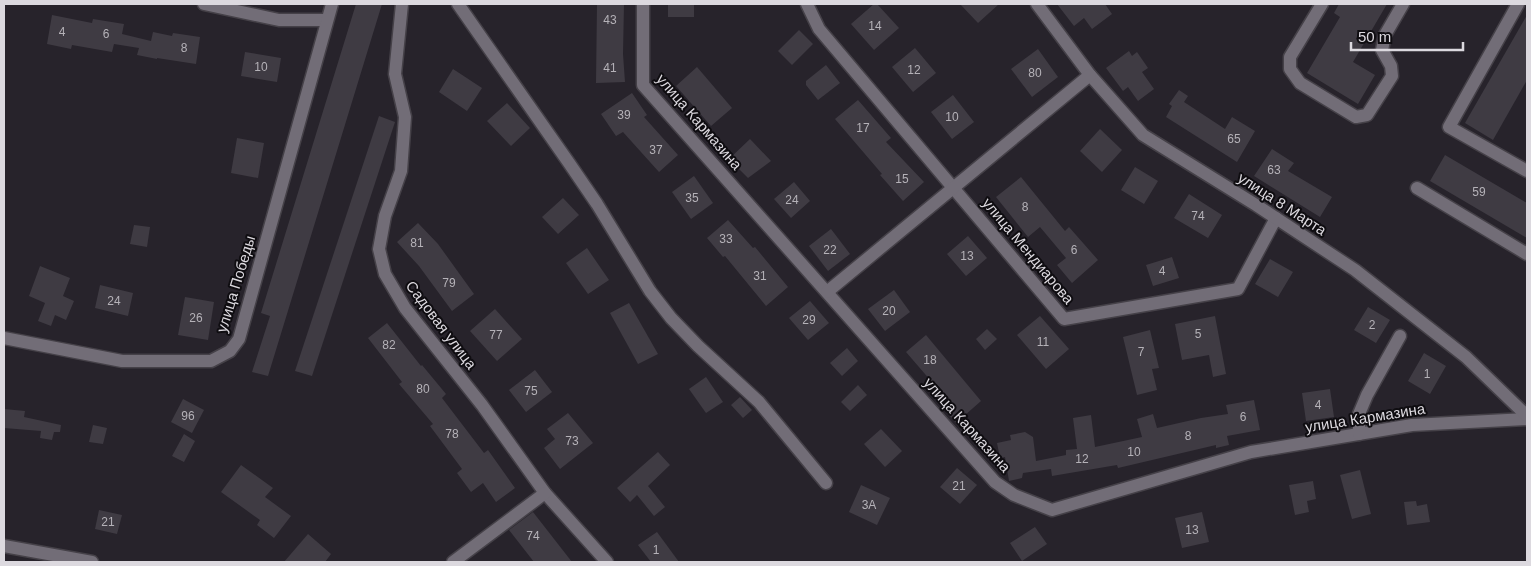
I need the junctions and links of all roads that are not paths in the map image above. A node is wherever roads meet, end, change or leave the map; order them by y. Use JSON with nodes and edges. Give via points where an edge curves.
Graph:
{"nodes":[{"id":1,"x":204,"y":4,"type":"edge"},
{"id":2,"x":332,"y":4,"type":"edge"},
{"id":3,"x":402,"y":4,"type":"edge"},
{"id":4,"x":458,"y":4,"type":"edge"},
{"id":5,"x":643,"y":4,"type":"edge"},
{"id":6,"x":808,"y":4,"type":"edge"},
{"id":7,"x":1037,"y":4,"type":"edge"},
{"id":8,"x":1322,"y":4,"type":"edge"},
{"id":9,"x":1403,"y":4,"type":"edge"},
{"id":10,"x":1518,"y":4,"type":"edge"},
{"id":11,"x":327,"y":20,"type":"junction"},
{"id":12,"x":1090,"y":75,"type":"junction"},
{"id":13,"x":1527,"y":171,"type":"edge"},
{"id":14,"x":953,"y":188,"type":"junction"},
{"id":15,"x":1417,"y":188,"type":"dead end"},
{"id":16,"x":1276,"y":218,"type":"junction"},
{"id":17,"x":1527,"y":254,"type":"edge"},
{"id":18,"x":827,"y":292,"type":"junction"},
{"id":19,"x":1400,"y":336,"type":"dead end"},
{"id":20,"x":4,"y":338,"type":"edge"},
{"id":21,"x":1527,"y":417,"type":"edge"},
{"id":22,"x":1359,"y":434,"type":"junction"},
{"id":23,"x":826,"y":483,"type":"dead end"},
{"id":24,"x":546,"y":493,"type":"junction"},
{"id":25,"x":4,"y":546,"type":"edge"},
{"id":26,"x":92,"y":562,"type":"edge"},
{"id":27,"x":453,"y":562,"type":"edge"},
{"id":28,"x":606,"y":562,"type":"edge"}],
"edges":[{"from":1,"to":11,"type":"street","via":[[278,20]]},
{"from":2,"to":11,"type":"street","name":"улица Победы"},
{"from":3,"to":24,"type":"street","name":"Садовая улица","via":[[395,74],[405,117],[401,171],[385,216],[379,249],[385,274],[405,308]]},
{"from":4,"to":23,"type":"street","via":[[597,204],[650,291],[698,346],[759,402]]},
{"from":5,"to":18,"type":"street","name":"улица Кармазина","via":[[643,85]]},
{"from":6,"to":14,"type":"street","name":"улица Мендиарова","via":[[818,28]]},
{"from":7,"to":12,"type":"street","name":"улица 8 Марта"},
{"from":8,"to":9,"type":"street","via":[[1290,57],[1290,69],[1300,83],[1356,117],[1367,115],[1392,76],[1391,66],[1382,50],[1385,35]]},
{"from":10,"to":13,"type":"street","via":[[1449,127]]},
{"from":11,"to":20,"type":"street","name":"улица Победы","via":[[239,339],[230,351],[211,361],[122,361]]},
{"from":12,"to":14,"type":"street"},
{"from":12,"to":16,"type":"street","name":"улица 8 Марта","via":[[1143,135]]},
{"from":14,"to":16,"type":"street","name":"улица Мендиарова","via":[[1064,319],[1238,289]]},
{"from":14,"to":18,"type":"street"},
{"from":15,"to":17,"type":"street"},
{"from":16,"to":21,"type":"street","name":"улица 8 Марта","via":[[1355,270],[1451,345]]},
{"from":18,"to":22,"type":"street","name":"улица Кармазина","via":[[995,482],[1014,495],[1052,510],[1251,452]]},
{"from":19,"to":22,"type":"street","via":[[1359,414]]},
{"from":21,"to":22,"type":"street","name":"улица Кармазина","via":[[1412,424]]},
{"from":24,"to":27,"type":"street"},
{"from":24,"to":28,"type":"street","name":"Садовая улица"},
{"from":25,"to":26,"type":"street"}]}
